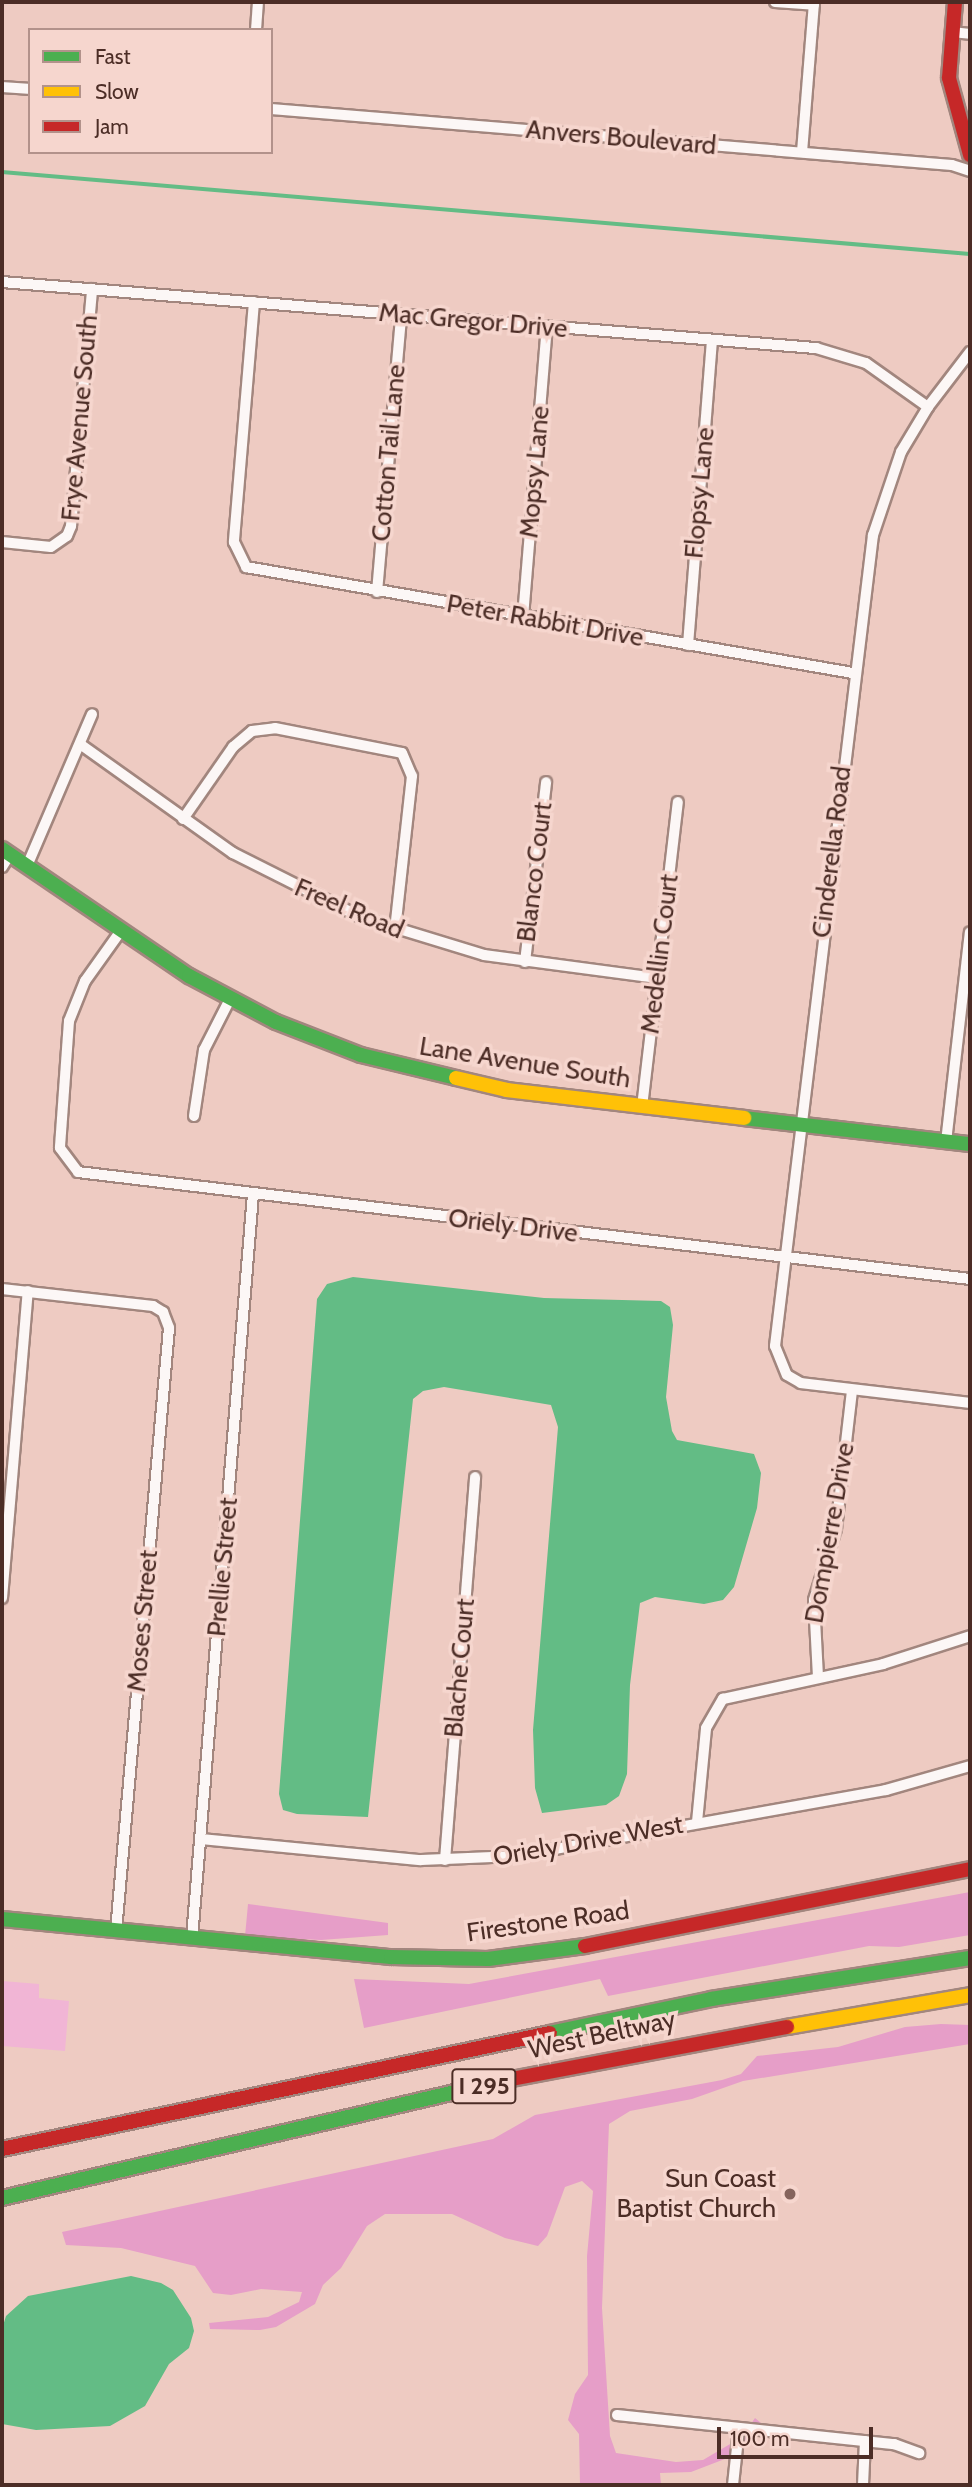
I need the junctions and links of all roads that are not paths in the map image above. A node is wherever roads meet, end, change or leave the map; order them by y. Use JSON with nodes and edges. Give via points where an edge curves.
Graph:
{"nodes":[{"id":1,"x":258,"y":2,"type":"edge"},
{"id":2,"x":775,"y":2,"type":"edge"},
{"id":3,"x":955,"y":2,"type":"edge"},
{"id":4,"x":814,"y":3,"type":"edge"},
{"id":5,"x":256,"y":28,"type":"edge"},
{"id":6,"x":952,"y":32,"type":"junction"},
{"id":7,"x":970,"y":34,"type":"edge"},
{"id":8,"x":2,"y":87,"type":"edge"},
{"id":9,"x":28,"y":89,"type":"edge"},
{"id":10,"x":273,"y":109,"type":"edge"},
{"id":11,"x":802,"y":152,"type":"junction"},
{"id":12,"x":970,"y":155,"type":"edge"},
{"id":13,"x":970,"y":171,"type":"edge"},
{"id":14,"x":2,"y":282,"type":"edge"},
{"id":15,"x":92,"y":289,"type":"junction"},
{"id":16,"x":254,"y":302,"type":"junction"},
{"id":17,"x":401,"y":315,"type":"junction"},
{"id":18,"x":547,"y":327,"type":"junction"},
{"id":19,"x":712,"y":341,"type":"junction"},
{"id":20,"x":970,"y":352,"type":"edge"},
{"id":21,"x":928,"y":407,"type":"junction"},
{"id":22,"x":2,"y":542,"type":"edge"},
{"id":23,"x":377,"y":592,"type":"junction"},
{"id":24,"x":523,"y":617,"type":"junction"},
{"id":25,"x":688,"y":645,"type":"junction"},
{"id":26,"x":853,"y":673,"type":"junction"},
{"id":27,"x":92,"y":713,"type":"dead end"},
{"id":28,"x":79,"y":744,"type":"junction"},
{"id":29,"x":546,"y":782,"type":"dead end"},
{"id":30,"x":678,"y":802,"type":"dead end"},
{"id":31,"x":183,"y":819,"type":"junction"},
{"id":32,"x":5,"y":857,"type":"edge"},
{"id":33,"x":27,"y":866,"type":"junction"},
{"id":34,"x":395,"y":930,"type":"junction"},
{"id":35,"x":120,"y":932,"type":"junction"},
{"id":36,"x":970,"y":932,"type":"edge"},
{"id":37,"x":525,"y":962,"type":"junction"},
{"id":38,"x":657,"y":978,"type":"junction"},
{"id":39,"x":230,"y":999,"type":"junction"},
{"id":40,"x":642,"y":1107,"type":"junction"},
{"id":41,"x":194,"y":1116,"type":"dead end"},
{"id":42,"x":801,"y":1125,"type":"junction"},
{"id":43,"x":946,"y":1142,"type":"junction"},
{"id":44,"x":970,"y":1144,"type":"edge"},
{"id":45,"x":253,"y":1195,"type":"junction"},
{"id":46,"x":786,"y":1258,"type":"junction"},
{"id":47,"x":970,"y":1279,"type":"edge"},
{"id":48,"x":2,"y":1289,"type":"edge"},
{"id":49,"x":28,"y":1292,"type":"junction"},
{"id":50,"x":852,"y":1390,"type":"junction"},
{"id":51,"x":970,"y":1403,"type":"edge"},
{"id":52,"x":475,"y":1477,"type":"dead end"},
{"id":53,"x":2,"y":1598,"type":"edge"},
{"id":54,"x":970,"y":1636,"type":"edge"},
{"id":55,"x":818,"y":1677,"type":"junction"},
{"id":56,"x":970,"y":1766,"type":"edge"},
{"id":57,"x":697,"y":1822,"type":"junction"},
{"id":58,"x":201,"y":1839,"type":"junction"},
{"id":59,"x":444,"y":1860,"type":"junction"},
{"id":60,"x":970,"y":1869,"type":"edge"},
{"id":61,"x":2,"y":1920,"type":"edge"},
{"id":62,"x":116,"y":1931,"type":"junction"},
{"id":63,"x":192,"y":1938,"type":"junction"},
{"id":64,"x":970,"y":1958,"type":"edge"},
{"id":65,"x":970,"y":1994,"type":"edge"},
{"id":66,"x":2,"y":2138,"type":"edge"},
{"id":67,"x":26,"y":2144,"type":"junction"},
{"id":68,"x":2,"y":2150,"type":"edge"},
{"id":69,"x":2,"y":2198,"type":"edge"},
{"id":70,"x":617,"y":2415,"type":"dead end"},
{"id":71,"x":740,"y":2429,"type":"junction"},
{"id":72,"x":865,"y":2441,"type":"junction"},
{"id":73,"x":919,"y":2453,"type":"dead end"},
{"id":74,"x":733,"y":2485,"type":"edge"},
{"id":75,"x":863,"y":2485,"type":"edge"}],
"edges":[{"from":1,"to":5,"type":"street"},
{"from":2,"to":4,"type":"street"},
{"from":3,"to":6,"type":"main road"},
{"from":4,"to":11,"type":"street"},
{"from":6,"to":7,"type":"street"},
{"from":6,"to":12,"type":"main road","via":[[952,98]]},
{"from":8,"to":9,"type":"street"},
{"from":10,"to":11,"type":"street","name":"Anvers Boulevard"},
{"from":11,"to":13,"type":"street","name":"Anvers Boulevard","via":[[952,165]]},
{"from":14,"to":15,"type":"street","name":"Mac Gregor Drive"},
{"from":15,"to":16,"type":"street","name":"Mac Gregor Drive"},
{"from":15,"to":22,"type":"street","name":"Frye Avenue South","via":[[71,526],[61,543],[39,548]]},
{"from":16,"to":17,"type":"street","name":"Mac Gregor Drive"},
{"from":16,"to":23,"type":"street","name":"Peter Rabbit Drive","via":[[234,542],[240,561],[255,572]]},
{"from":17,"to":18,"type":"street","name":"Mac Gregor Drive"},
{"from":17,"to":23,"type":"street","name":"Cotton Tail Lane"},
{"from":18,"to":19,"type":"street","name":"Mac Gregor Drive"},
{"from":18,"to":24,"type":"street","name":"Mopsy Lane"},
{"from":19,"to":21,"type":"street","name":"Mac Gregor Drive","via":[[816,348],[850,356],[880,371]]},
{"from":19,"to":25,"type":"street","name":"Flopsy Lane"},
{"from":20,"to":21,"type":"street","name":"Cinderella Road"},
{"from":21,"to":26,"type":"street","name":"Cinderella Road","via":[[901,452],[876,523]]},
{"from":23,"to":24,"type":"street","name":"Peter Rabbit Drive"},
{"from":24,"to":25,"type":"street","name":"Peter Rabbit Drive"},
{"from":25,"to":26,"type":"street","name":"Peter Rabbit Drive"},
{"from":26,"to":42,"type":"street","name":"Cinderella Road"},
{"from":27,"to":28,"type":"street"},
{"from":28,"to":31,"type":"street","name":"Freel Road"},
{"from":28,"to":33,"type":"street"},
{"from":29,"to":37,"type":"street","name":"Blanco Court"},
{"from":30,"to":38,"type":"street","name":"Medellin Court"},
{"from":31,"to":34,"type":"street","name":"Freel Road","via":[[286,883]]},
{"from":31,"to":34,"type":"street","via":[[242,737],[263,728],[391,748],[408,758],[412,776]]},
{"from":32,"to":33,"type":"main road","name":"Lane Avenue South"},
{"from":33,"to":35,"type":"main road","name":"Lane Avenue South"},
{"from":34,"to":37,"type":"street","name":"Freel Road"},
{"from":35,"to":39,"type":"main road","name":"Lane Avenue South"},
{"from":35,"to":45,"type":"street","name":"Oriely Drive","via":[[72,1007],[60,1136],[64,1157],[78,1172],[92,1177]]},
{"from":36,"to":43,"type":"street"},
{"from":37,"to":38,"type":"street","name":"Freel Road"},
{"from":38,"to":40,"type":"street","name":"Medellin Court"},
{"from":39,"to":40,"type":"main road","name":"Lane Avenue South","via":[[320,1040],[410,1069],[507,1090]]},
{"from":39,"to":41,"type":"street","via":[[204,1050]]},
{"from":40,"to":42,"type":"main road","name":"Lane Avenue South"},
{"from":42,"to":43,"type":"main road","name":"Lane Avenue South"},
{"from":42,"to":46,"type":"street","name":"Cinderella Road"},
{"from":43,"to":44,"type":"main road","name":"Lane Avenue South"},
{"from":45,"to":46,"type":"street","name":"Oriely Drive"},
{"from":45,"to":58,"type":"street","name":"Prellie Street"},
{"from":46,"to":47,"type":"street","name":"Oriely Drive"},
{"from":46,"to":50,"type":"street","name":"Cinderella Road","via":[[775,1346],[787,1375],[801,1383]]},
{"from":48,"to":49,"type":"street"},
{"from":49,"to":53,"type":"street"},
{"from":49,"to":62,"type":"street","name":"Moses Street","via":[[153,1306],[163,1312],[170,1328]]},
{"from":50,"to":51,"type":"street"},
{"from":50,"to":55,"type":"street","name":"Dompierre Drive","via":[[836,1528],[814,1600]]},
{"from":52,"to":59,"type":"street","name":"Blache Court"},
{"from":54,"to":55,"type":"street","via":[[883,1664]]},
{"from":55,"to":57,"type":"street","via":[[733,1694],[715,1707],[706,1728]]},
{"from":56,"to":57,"type":"street","name":"Oriely Drive West","via":[[887,1790]]},
{"from":57,"to":59,"type":"street","name":"Oriely Drive West","via":[[516,1856]]},
{"from":58,"to":59,"type":"street","name":"Oriely Drive West"},
{"from":58,"to":63,"type":"street","name":"Prellie Street"},
{"from":60,"to":63,"type":"main road","name":"Firestone Road","via":[[525,1956],[435,1960]]},
{"from":61,"to":62,"type":"main road","name":"Firestone Road"},
{"from":62,"to":63,"type":"main road","name":"Firestone Road"},
{"from":64,"to":67,"type":"main road","name":"West Beltway","number":"I 295","via":[[711,1999]]},
{"from":65,"to":69,"type":"main road","name":"West Beltway","number":"I 295","via":[[589,2061]]},
{"from":66,"to":67,"type":"main road"},
{"from":67,"to":68,"type":"main road","name":"West Beltway","number":"I 295"},
{"from":70,"to":71,"type":"street"},
{"from":71,"to":72,"type":"street"},
{"from":71,"to":74,"type":"street"},
{"from":72,"to":73,"type":"street"},
{"from":72,"to":75,"type":"street"}]}
